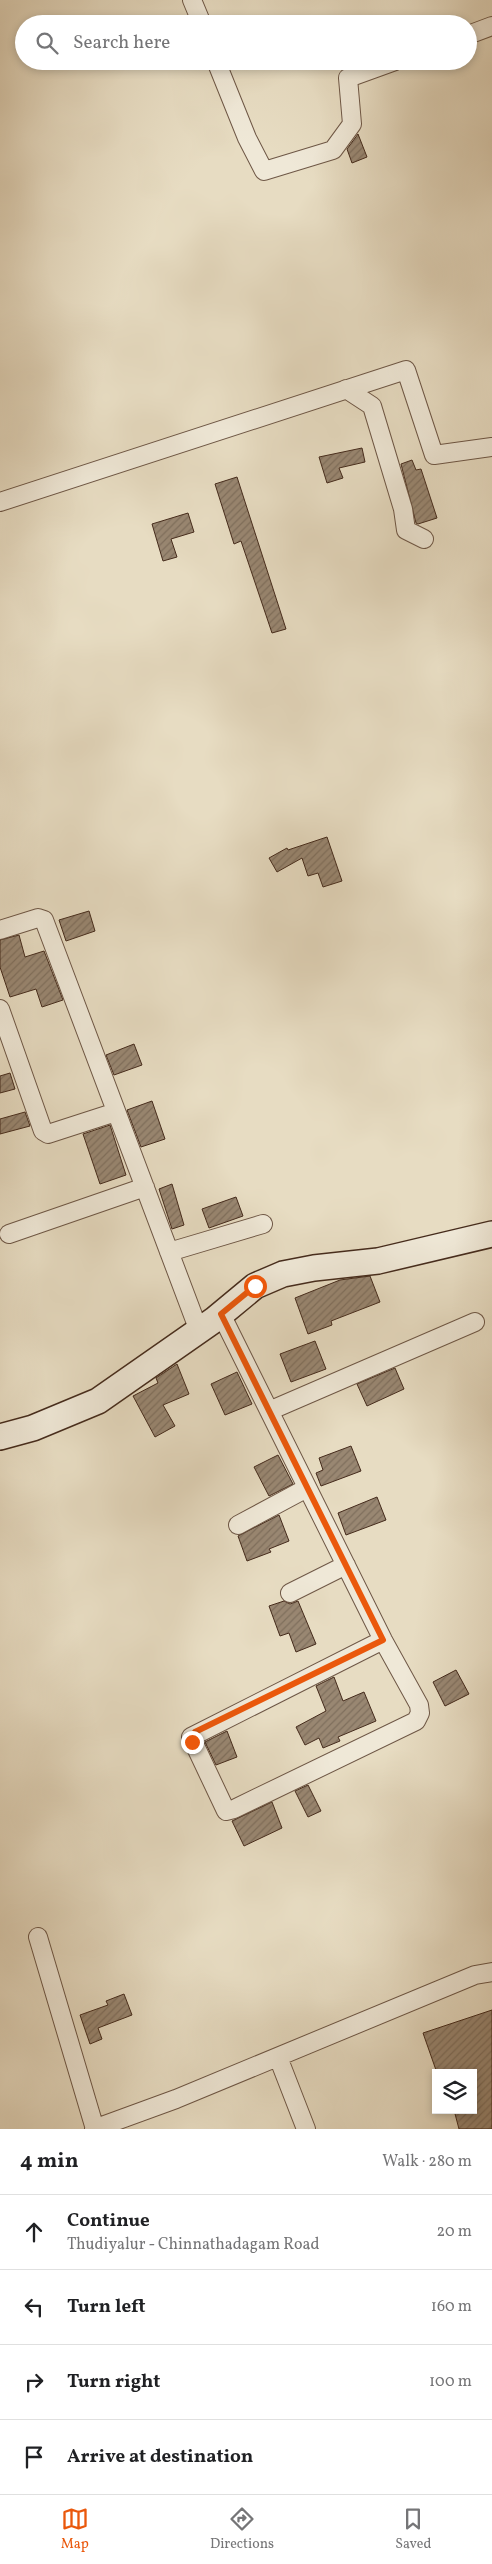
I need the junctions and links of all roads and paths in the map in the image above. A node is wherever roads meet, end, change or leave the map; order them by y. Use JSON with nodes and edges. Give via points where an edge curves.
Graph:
{"nodes":[{"id":1,"x":192,"y":0,"type":"edge"},
{"id":2,"x":198,"y":15,"type":"edge"},
{"id":3,"x":492,"y":26,"type":"edge"},
{"id":4,"x":477,"y":32,"type":"edge"},
{"id":5,"x":220,"y":70,"type":"edge"},
{"id":6,"x":370,"y":70,"type":"edge"},
{"id":7,"x":346,"y":389,"type":"junction"},
{"id":8,"x":492,"y":447,"type":"edge"},
{"id":9,"x":0,"y":502,"type":"edge"},
{"id":10,"x":424,"y":539,"type":"dead end"},
{"id":11,"x":0,"y":930,"type":"edge"},
{"id":12,"x":0,"y":1009,"type":"edge"},
{"id":13,"x":116,"y":1112,"type":"junction"},
{"id":14,"x":145,"y":1187,"type":"junction"},
{"id":15,"x":263,"y":1224,"type":"dead end"},
{"id":16,"x":9,"y":1234,"type":"dead end"},
{"id":17,"x":492,"y":1234,"type":"edge"},
{"id":18,"x":169,"y":1252,"type":"junction"},
{"id":19,"x":221,"y":1314,"type":"junction"},
{"id":20,"x":474,"y":1322,"type":"dead end"},
{"id":21,"x":199,"y":1331,"type":"junction"},
{"id":22,"x":268,"y":1411,"type":"junction"},
{"id":23,"x":0,"y":1437,"type":"edge"},
{"id":24,"x":307,"y":1488,"type":"junction"},
{"id":25,"x":238,"y":1525,"type":"dead end"},
{"id":26,"x":346,"y":1565,"type":"junction"},
{"id":27,"x":290,"y":1593,"type":"dead end"},
{"id":28,"x":383,"y":1640,"type":"junction"},
{"id":29,"x":38,"y":1938,"type":"dead end"},
{"id":30,"x":492,"y":1972,"type":"edge"},
{"id":31,"x":278,"y":2057,"type":"junction"},
{"id":32,"x":94,"y":2129,"type":"edge"},
{"id":33,"x":306,"y":2129,"type":"edge"}],
"edges":[{"from":1,"to":2,"type":"street"},
{"from":3,"to":4,"type":"street"},
{"from":5,"to":6,"type":"street","via":[[246,138],[264,171],[333,150],[352,124],[348,78]]},
{"from":7,"to":8,"type":"street","via":[[406,370],[434,455]]},
{"from":7,"to":9,"type":"street"},
{"from":7,"to":10,"type":"street","via":[[372,406],[403,509],[406,530]]},
{"from":11,"to":13,"type":"street","via":[[38,918],[44,920]]},
{"from":12,"to":13,"type":"street","via":[[43,1131],[48,1134]]},
{"from":13,"to":14,"type":"street"},
{"from":14,"to":16,"type":"street"},
{"from":14,"to":18,"type":"street"},
{"from":15,"to":18,"type":"street"},
{"from":17,"to":19,"type":"main road","via":[[378,1261],[283,1274],[255,1286]]},
{"from":18,"to":21,"type":"street"},
{"from":19,"to":21,"type":"main road"},
{"from":19,"to":22,"type":"street"},
{"from":20,"to":22,"type":"street"},
{"from":21,"to":23,"type":"main road","via":[[98,1402],[33,1428]]},
{"from":22,"to":24,"type":"street"},
{"from":24,"to":25,"type":"street"},
{"from":24,"to":26,"type":"street"},
{"from":26,"to":27,"type":"street"},
{"from":26,"to":28,"type":"street"},
{"from":28,"to":28,"type":"street","via":[[419,1705],[416,1721],[234,1810],[226,1811],[191,1737]]},
{"from":29,"to":32,"type":"street"},
{"from":30,"to":31,"type":"street","via":[[475,1975]]},
{"from":31,"to":32,"type":"street"},
{"from":31,"to":33,"type":"street"}]}
